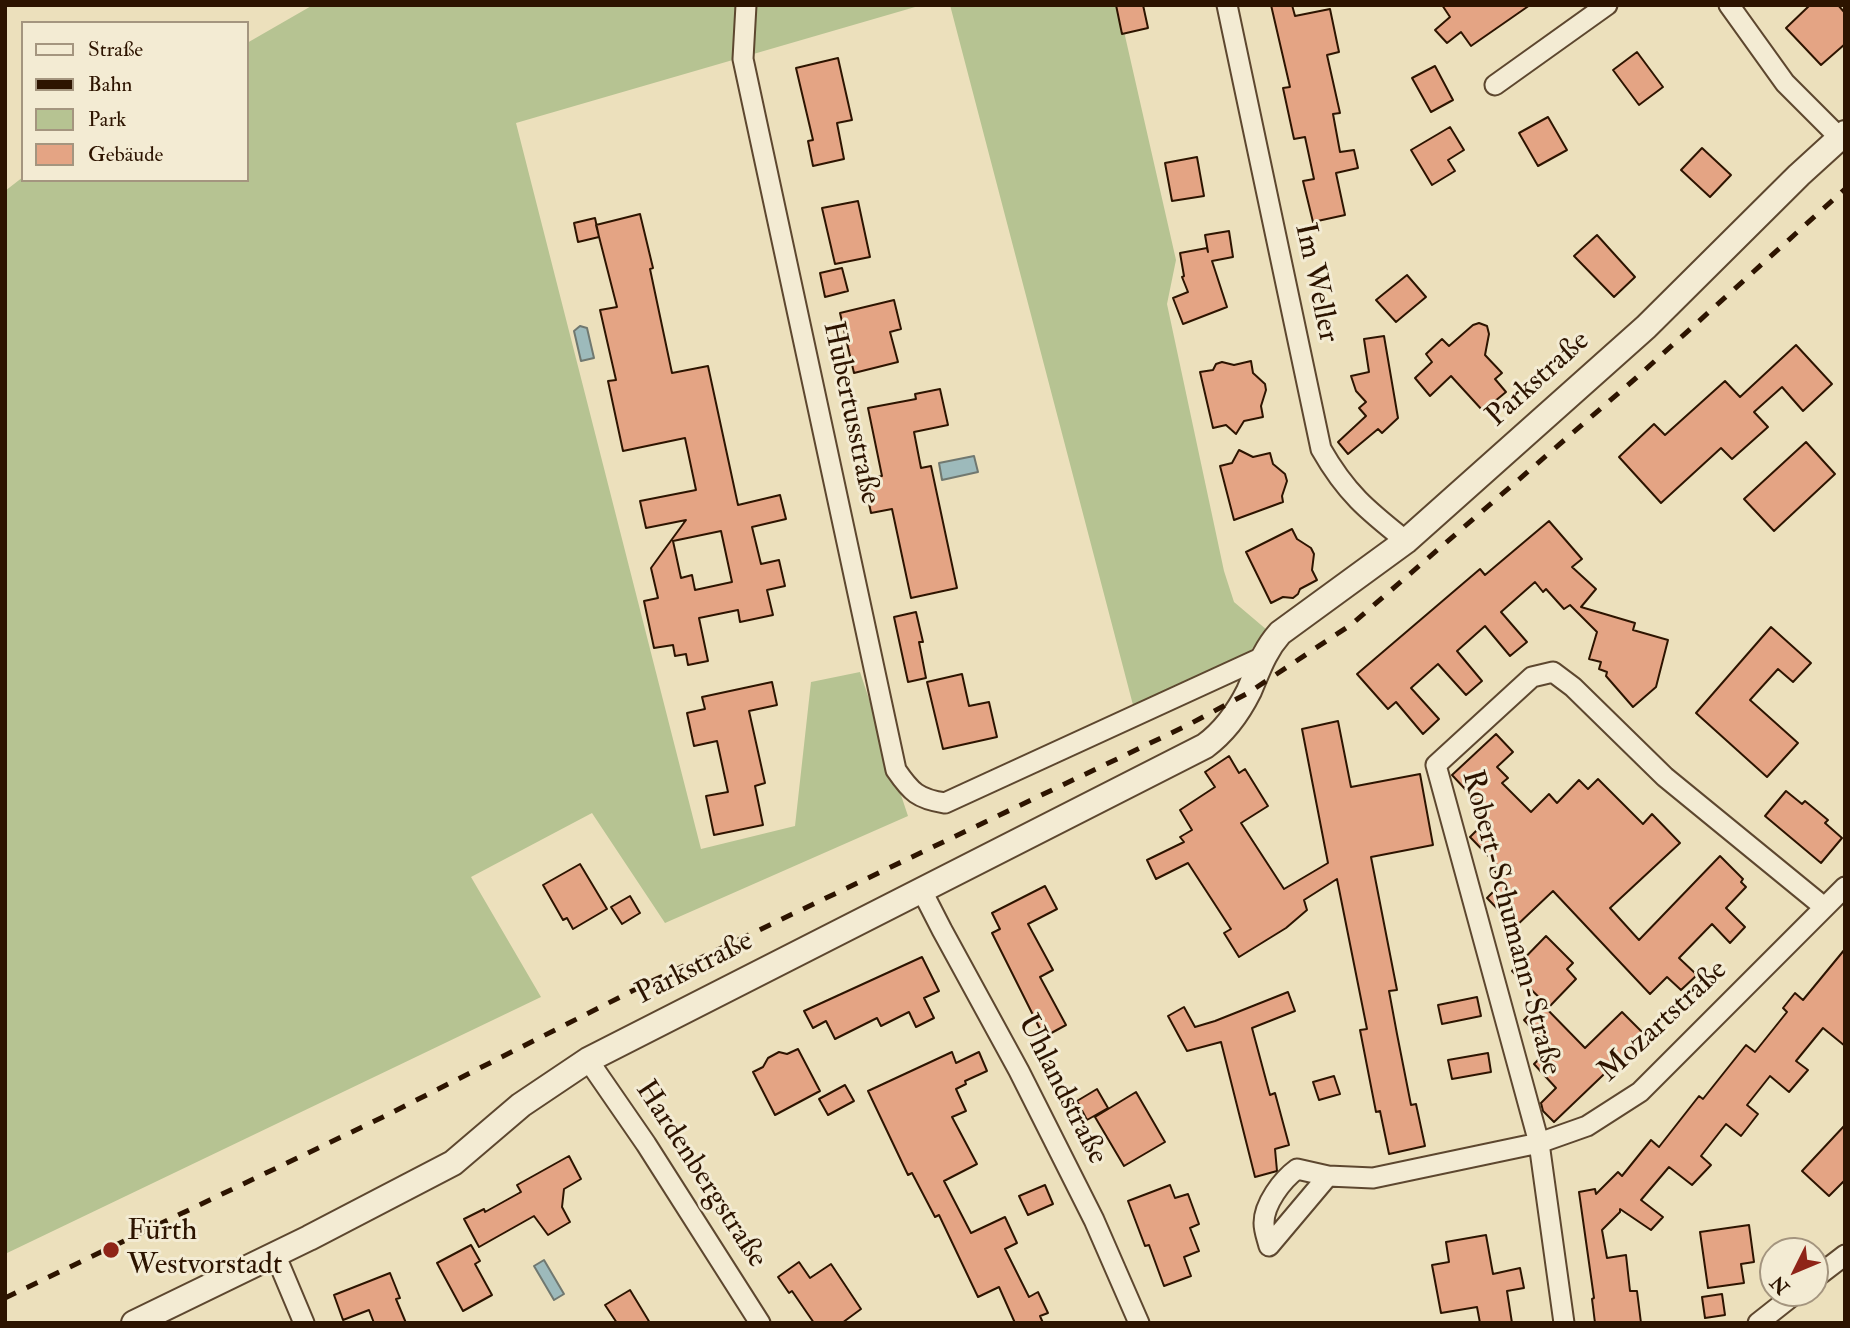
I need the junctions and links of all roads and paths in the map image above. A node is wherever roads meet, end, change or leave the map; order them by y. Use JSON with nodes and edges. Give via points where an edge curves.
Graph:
{"nodes":[{"id":1,"x":746,"y":5,"type":"edge"},
{"id":2,"x":1227,"y":5,"type":"edge"},
{"id":3,"x":1607,"y":5,"type":"edge"},
{"id":4,"x":1729,"y":5,"type":"edge"},
{"id":5,"x":1495,"y":85,"type":"dead end"},
{"id":6,"x":1843,"y":139,"type":"edge"},
{"id":7,"x":1406,"y":541,"type":"junction"},
{"id":8,"x":1263,"y":657,"type":"junction"},
{"id":9,"x":945,"y":803,"type":"joint"},
{"id":10,"x":1845,"y":887,"type":"edge"},
{"id":11,"x":921,"y":889,"type":"junction"},
{"id":12,"x":1824,"y":907,"type":"junction"},
{"id":13,"x":588,"y":1060,"type":"junction"},
{"id":14,"x":1539,"y":1143,"type":"junction"},
{"id":15,"x":1328,"y":1176,"type":"dead end"},
{"id":16,"x":275,"y":1254,"type":"junction"},
{"id":17,"x":1845,"y":1255,"type":"edge"},
{"id":18,"x":1829,"y":1267,"type":"edge"},
{"id":19,"x":1778,"y":1307,"type":"edge"},
{"id":20,"x":134,"y":1323,"type":"edge"},
{"id":21,"x":304,"y":1323,"type":"edge"},
{"id":22,"x":760,"y":1323,"type":"edge"},
{"id":23,"x":1139,"y":1323,"type":"edge"},
{"id":24,"x":1564,"y":1323,"type":"edge"},
{"id":25,"x":1758,"y":1323,"type":"edge"}],
"edges":[{"from":1,"to":9,"type":"street","name":"Hubertusstraße","via":[[743,59],[896,770],[909,789],[925,800]]},
{"from":2,"to":7,"type":"street","name":"Im Weller","via":[[1321,449],[1362,506]]},
{"from":3,"to":5,"type":"street"},
{"from":4,"to":6,"type":"street","via":[[1785,83]]},
{"from":6,"to":7,"type":"street","name":"Parkstraße","via":[[1799,175],[1646,327]]},
{"from":7,"to":8,"type":"street","name":"Parkstraße","via":[[1280,633]]},
{"from":8,"to":9,"type":"street","name":"Parkstraße"},
{"from":8,"to":11,"type":"street","name":"Parkstraße","via":[[1248,693],[1226,727],[1205,746]]},
{"from":10,"to":12,"type":"street","name":"Mozartstraße"},
{"from":11,"to":13,"type":"street","name":"Parkstraße"},
{"from":11,"to":23,"type":"street","name":"Uhlandstraße","via":[[1088,1207]]},
{"from":12,"to":14,"type":"street","name":"Mozartstraße","via":[[1640,1092],[1587,1126]]},
{"from":12,"to":14,"type":"street","name":"Robert-Schumann-Straße","via":[[1665,777],[1573,687],[1553,672],[1532,677],[1436,765]]},
{"from":13,"to":16,"type":"street","name":"Parkstraße","via":[[521,1105],[453,1163]]},
{"from":13,"to":22,"type":"street","name":"Hardenbergstraße"},
{"from":14,"to":15,"type":"street","name":"Mozartstraße","via":[[1373,1178]]},
{"from":14,"to":24,"type":"street"},
{"from":16,"to":20,"type":"street","name":"Parkstraße"},
{"from":16,"to":21,"type":"street"},
{"from":17,"to":18,"type":"street"},
{"from":19,"to":25,"type":"street"}]}
